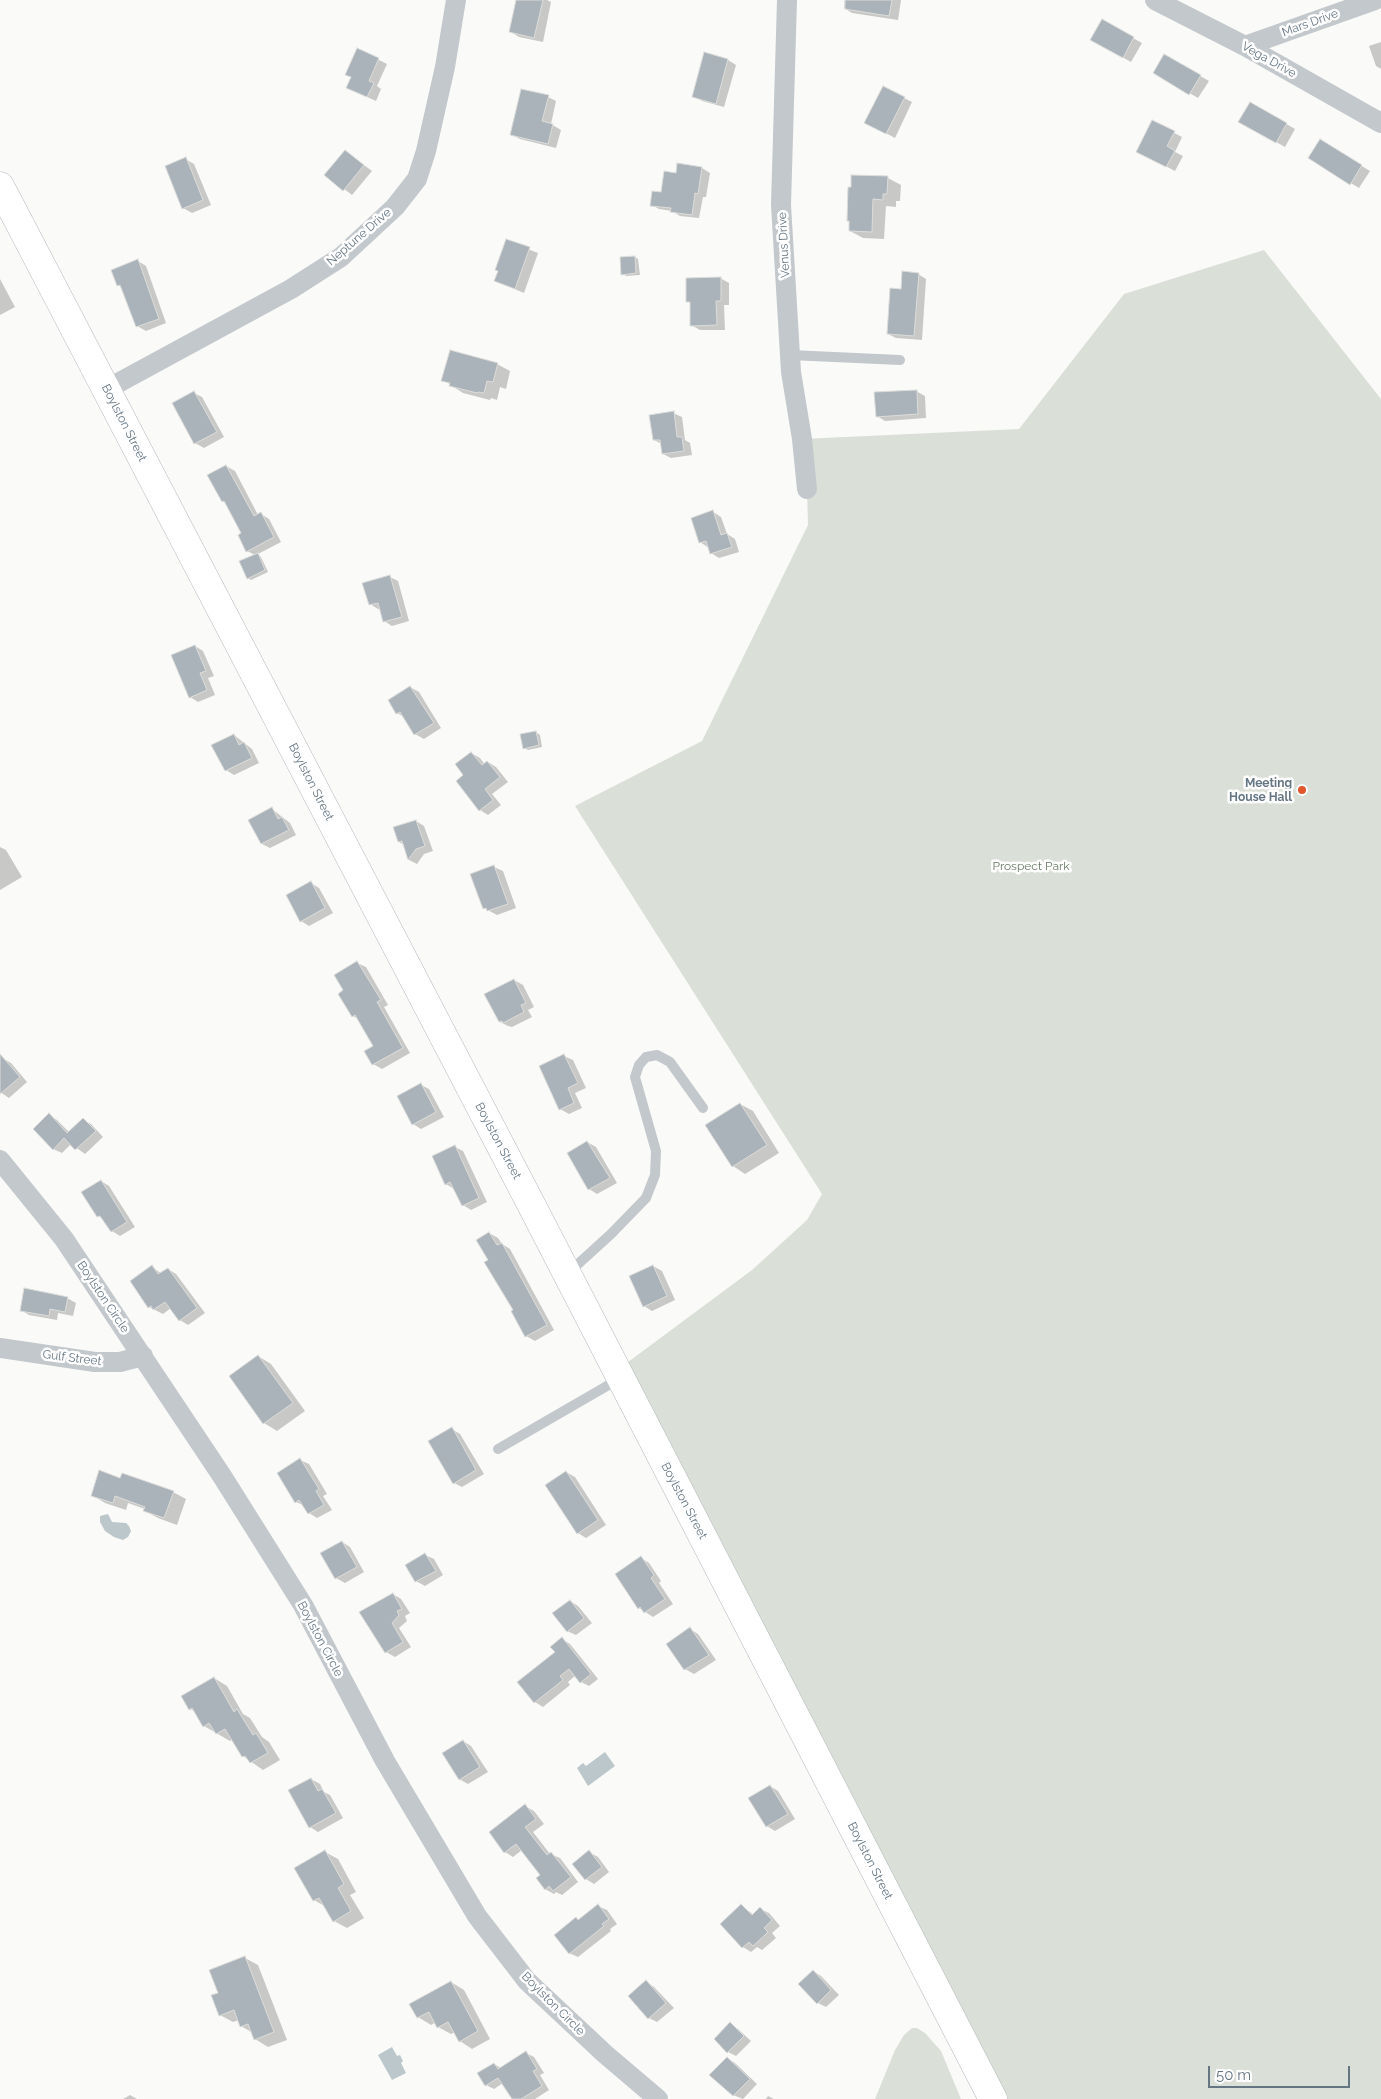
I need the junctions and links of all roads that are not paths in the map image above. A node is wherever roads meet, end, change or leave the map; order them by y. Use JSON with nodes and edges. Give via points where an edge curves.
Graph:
{"nodes":[{"id":1,"x":456,"y":0,"type":"edge"},
{"id":2,"x":787,"y":0,"type":"edge"},
{"id":3,"x":1155,"y":0,"type":"edge"},
{"id":4,"x":1374,"y":0,"type":"edge"},
{"id":5,"x":1246,"y":46,"type":"junction"},
{"id":6,"x":1381,"y":123,"type":"edge"},
{"id":7,"x":0,"y":186,"type":"edge"},
{"id":8,"x":790,"y":355,"type":"junction"},
{"id":9,"x":900,"y":360,"type":"dead end"},
{"id":10,"x":107,"y":390,"type":"junction"},
{"id":11,"x":807,"y":489,"type":"dead end"},
{"id":12,"x":703,"y":1108,"type":"dead end"},
{"id":13,"x":0,"y":1160,"type":"edge"},
{"id":14,"x":567,"y":1274,"type":"junction"},
{"id":15,"x":0,"y":1348,"type":"edge"},
{"id":16,"x":143,"y":1356,"type":"junction"},
{"id":17,"x":620,"y":1378,"type":"junction"},
{"id":18,"x":498,"y":1449,"type":"dead end"},
{"id":19,"x":658,"y":2099,"type":"edge"},
{"id":20,"x":993,"y":2099,"type":"edge"}],
"edges":[{"from":1,"to":10,"type":"street","name":"Neptune Drive","via":[[426,151],[417,179],[395,207],[341,257],[291,289]]},
{"from":2,"to":8,"type":"street","name":"Venus Drive","via":[[781,205]]},
{"from":3,"to":5,"type":"street","name":"Vega Drive"},
{"from":4,"to":5,"type":"street","name":"Mars Drive"},
{"from":5,"to":6,"type":"street","name":"Vega Drive"},
{"from":7,"to":10,"type":"main road","name":"Boylston Street"},
{"from":8,"to":9,"type":"lane"},
{"from":8,"to":11,"type":"street","name":"Venus Drive"},
{"from":10,"to":14,"type":"main road","name":"Boylston Street"},
{"from":12,"to":14,"type":"lane","via":[[670,1062],[657,1055],[646,1057],[639,1065],[635,1077],[656,1151],[655,1175],[646,1198]]},
{"from":13,"to":16,"type":"street","name":"Boylston Circle","via":[[64,1239]]},
{"from":14,"to":17,"type":"main road","name":"Boylston Street"},
{"from":15,"to":16,"type":"street","name":"Gulf Street","via":[[95,1362],[120,1362]]},
{"from":16,"to":19,"type":"street","name":"Boylston Circle","via":[[303,1605],[385,1761],[477,1916],[527,1981]]},
{"from":17,"to":18,"type":"lane"},
{"from":17,"to":20,"type":"main road","name":"Boylston Street"}]}
